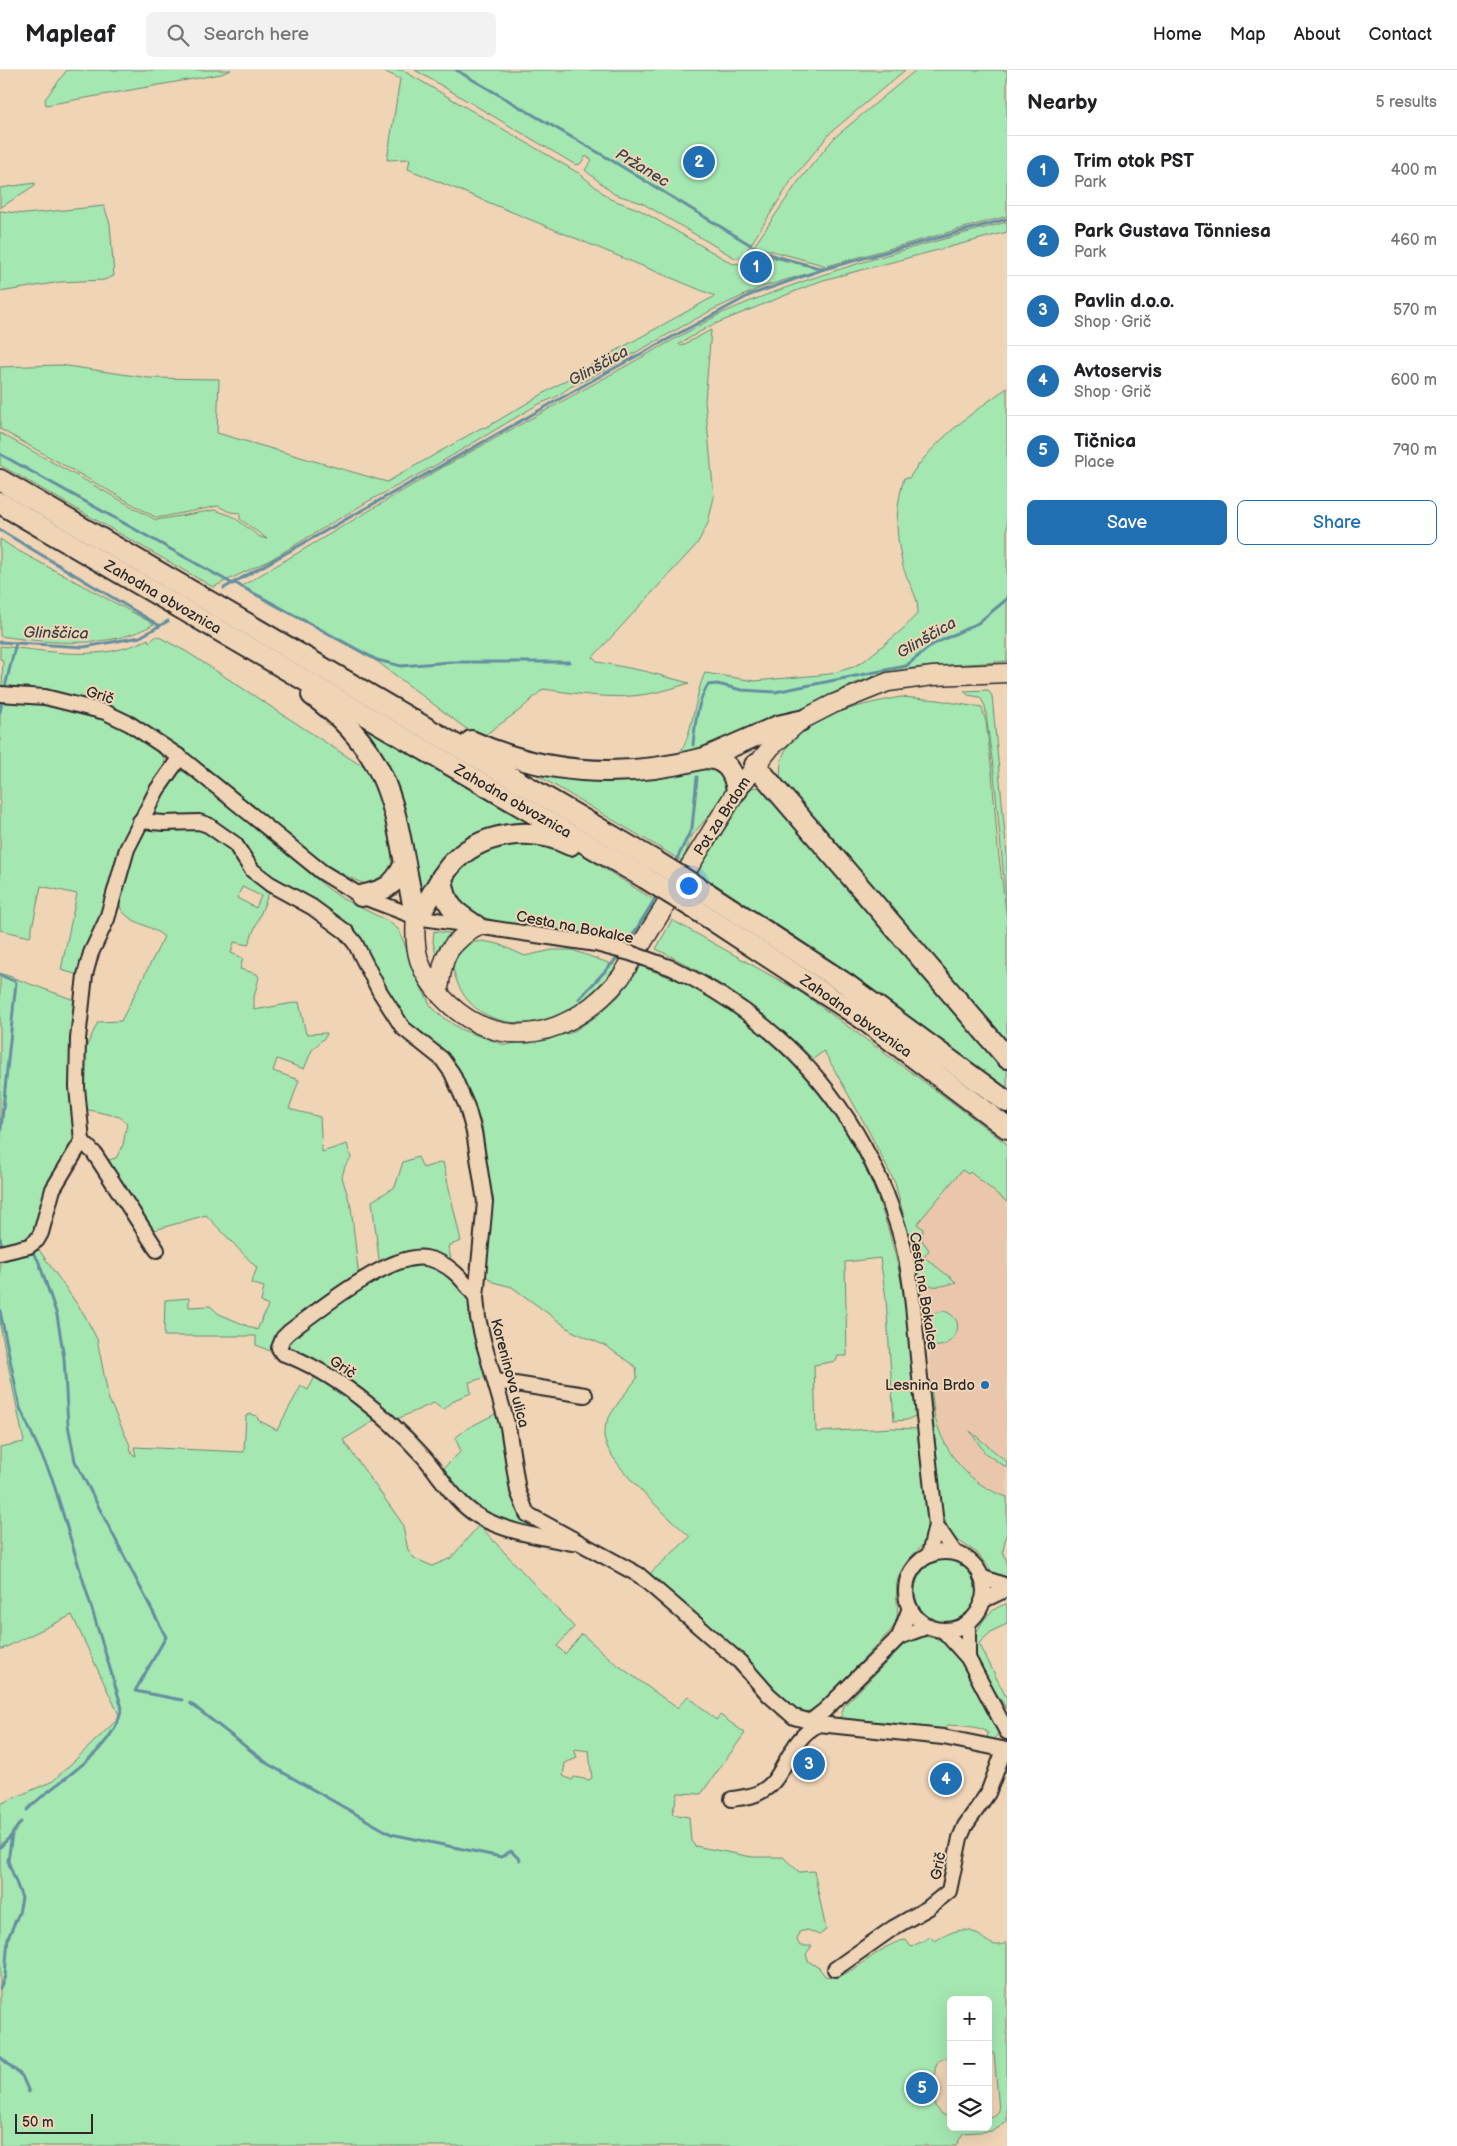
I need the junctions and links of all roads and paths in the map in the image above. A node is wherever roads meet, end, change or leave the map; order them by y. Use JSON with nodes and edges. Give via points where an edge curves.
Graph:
{"nodes":[{"id":1,"x":0,"y":480,"type":"edge"},
{"id":2,"x":0,"y":503,"type":"edge"},
{"id":3,"x":265,"y":656,"type":"junction"},
{"id":4,"x":1007,"y":673,"type":"edge"},
{"id":5,"x":5,"y":694,"type":"edge"},
{"id":6,"x":387,"y":705,"type":"junction"},
{"id":7,"x":800,"y":722,"type":"junction"},
{"id":8,"x":180,"y":757,"type":"junction"},
{"id":9,"x":705,"y":758,"type":"junction"},
{"id":10,"x":755,"y":765,"type":"junction"},
{"id":11,"x":737,"y":790,"type":"junction"},
{"id":12,"x":140,"y":821,"type":"junction"},
{"id":13,"x":599,"y":851,"type":"junction"},
{"id":14,"x":405,"y":864,"type":"junction"},
{"id":15,"x":650,"y":870,"type":"junction"},
{"id":16,"x":442,"y":877,"type":"junction"},
{"id":17,"x":361,"y":896,"type":"junction"},
{"id":18,"x":702,"y":902,"type":"junction"},
{"id":19,"x":416,"y":917,"type":"junction"},
{"id":20,"x":476,"y":926,"type":"junction"},
{"id":21,"x":441,"y":993,"type":"junction"},
{"id":22,"x":1007,"y":1058,"type":"edge"},
{"id":23,"x":1007,"y":1102,"type":"edge"},
{"id":24,"x":1007,"y":1128,"type":"edge"},
{"id":25,"x":82,"y":1141,"type":"junction"},
{"id":26,"x":157,"y":1250,"type":"dead end"},
{"id":27,"x":0,"y":1253,"type":"edge"},
{"id":28,"x":476,"y":1297,"type":"junction"},
{"id":29,"x":496,"y":1381,"type":"junction"},
{"id":30,"x":585,"y":1395,"type":"dead end"},
{"id":31,"x":936,"y":1525,"type":"junction"},
{"id":32,"x":582,"y":1544,"type":"junction"},
{"id":33,"x":955,"y":1553,"type":"junction"},
{"id":34,"x":929,"y":1555,"type":"junction"},
{"id":35,"x":981,"y":1577,"type":"junction"},
{"id":36,"x":1007,"y":1588,"type":"edge"},
{"id":37,"x":982,"y":1601,"type":"junction"},
{"id":38,"x":910,"y":1608,"type":"junction"},
{"id":39,"x":968,"y":1622,"type":"junction"},
{"id":40,"x":929,"y":1626,"type":"junction"},
{"id":41,"x":944,"y":1630,"type":"junction"},
{"id":42,"x":899,"y":1637,"type":"junction"},
{"id":43,"x":968,"y":1658,"type":"junction"},
{"id":44,"x":814,"y":1723,"type":"junction"},
{"id":45,"x":1007,"y":1732,"type":"edge"},
{"id":46,"x":1007,"y":1752,"type":"edge"},
{"id":47,"x":732,"y":1799,"type":"dead end"},
{"id":48,"x":835,"y":1969,"type":"dead end"}],
"edges":[{"from":1,"to":6,"type":"highway","name":"Zahodna obvoznica"},
{"from":2,"to":3,"type":"highway","name":"Zahodna obvoznica"},
{"from":3,"to":13,"type":"highway","name":"Zahodna obvoznica"},
{"from":3,"to":14,"type":"highway","via":[[285,678],[329,708],[374,759],[392,801]]},
{"from":4,"to":7,"type":"main road","name":"Pot za Brdom","via":[[932,676],[888,682],[833,704]]},
{"from":5,"to":8,"type":"street","name":"Grič","via":[[44,697],[105,712],[130,724]]},
{"from":6,"to":9,"type":"highway","via":[[415,712],[495,751],[559,768],[633,772]]},
{"from":6,"to":15,"type":"highway","name":"Zahodna obvoznica"},
{"from":7,"to":9,"type":"highway","via":[[778,726]]},
{"from":7,"to":10,"type":"main road","name":"Pot za Brdom"},
{"from":8,"to":12,"type":"street","via":[[167,773]]},
{"from":8,"to":17,"type":"street","name":"Grič","via":[[298,854]]},
{"from":9,"to":11,"type":"highway","via":[[715,759],[728,767],[735,778]]},
{"from":10,"to":11,"type":"main road","name":"Pot za Brdom"},
{"from":10,"to":22,"type":"highway"},
{"from":11,"to":21,"type":"main road","name":"Pot za Brdom","via":[[626,970],[580,1015],[546,1030],[530,1034],[508,1033],[479,1024],[460,1013]]},
{"from":12,"to":25,"type":"street","via":[[127,850],[107,919],[91,953],[82,987],[76,1072]]},
{"from":12,"to":28,"type":"street","name":"Koreninova ulica","via":[[199,822],[218,830],[234,844],[252,870],[346,932],[402,1028],[442,1059],[452,1073],[474,1132],[485,1202]]},
{"from":13,"to":15,"type":"highway","name":"Zahodna obvoznica"},
{"from":13,"to":16,"type":"highway","via":[[579,849],[560,840],[537,835],[508,835],[472,848]]},
{"from":14,"to":17,"type":"highway","via":[[397,879],[387,888]]},
{"from":14,"to":19,"type":"highway"},
{"from":15,"to":18,"type":"highway","name":"Zahodna obvoznica","bridge":true},
{"from":16,"to":19,"type":"highway","via":[[429,902]]},
{"from":16,"to":20,"type":"highway","via":[[449,905],[459,916]]},
{"from":17,"to":19,"type":"street","name":"Cesta na Bokalce"},
{"from":18,"to":23,"type":"highway","name":"Zahodna obvoznica","via":[[846,984]]},
{"from":18,"to":24,"type":"highway","name":"Zahodna obvoznica"},
{"from":19,"to":20,"type":"street","name":"Cesta na Bokalce"},
{"from":19,"to":21,"type":"main road"},
{"from":20,"to":21,"type":"main road","via":[[449,948],[442,971]]},
{"from":20,"to":31,"type":"street","name":"Cesta na Bokalce","bridge":true,"via":[[596,944],[672,968],[737,1004],[789,1046],[828,1090],[867,1152],[897,1222],[912,1304]]},
{"from":25,"to":26,"type":"street","via":[[94,1153]]},
{"from":25,"to":27,"type":"street","via":[[53,1189],[37,1240],[29,1246]]},
{"from":28,"to":29,"type":"street","name":"Koreninova ulica","via":[[484,1344]]},
{"from":28,"to":32,"type":"street","name":"Grič","via":[[453,1270],[425,1258],[413,1258],[394,1264],[338,1296],[289,1332],[279,1348],[282,1353],[327,1374],[396,1428],[466,1508],[480,1517],[531,1536]]},
{"from":29,"to":30,"type":"street"},
{"from":29,"to":32,"type":"street","name":"Koreninova ulica","via":[[508,1427],[518,1491],[525,1510],[541,1523]]},
{"from":31,"to":33,"type":"street","name":"Cesta na Bokalce"},
{"from":31,"to":34,"type":"street","name":"Cesta na Bokalce"},
{"from":32,"to":44,"type":"street","name":"Koreninova ulica","via":[[639,1575],[740,1662],[781,1708],[794,1717]]},
{"from":33,"to":34,"type":"street"},
{"from":33,"to":35,"type":"street","name":"Cesta na Bokalce","via":[[969,1560]]},
{"from":34,"to":38,"type":"street","via":[[917,1564],[908,1578],[906,1593]]},
{"from":35,"to":36,"type":"street"},
{"from":35,"to":37,"type":"street"},
{"from":36,"to":37,"type":"street"},
{"from":37,"to":39,"type":"street"},
{"from":38,"to":40,"type":"street"},
{"from":38,"to":42,"type":"street"},
{"from":39,"to":41,"type":"street"},
{"from":39,"to":43,"type":"street"},
{"from":40,"to":41,"type":"street"},
{"from":40,"to":42,"type":"street"},
{"from":41,"to":43,"type":"street"},
{"from":42,"to":44,"type":"street"},
{"from":43,"to":45,"type":"street"},
{"from":44,"to":46,"type":"street","name":"Grič","via":[[943,1738]]},
{"from":44,"to":47,"type":"street","via":[[800,1738],[771,1784],[750,1796]]},
{"from":46,"to":48,"type":"street","name":"Grič","via":[[1001,1758],[988,1793],[960,1838],[949,1892]]}]}
